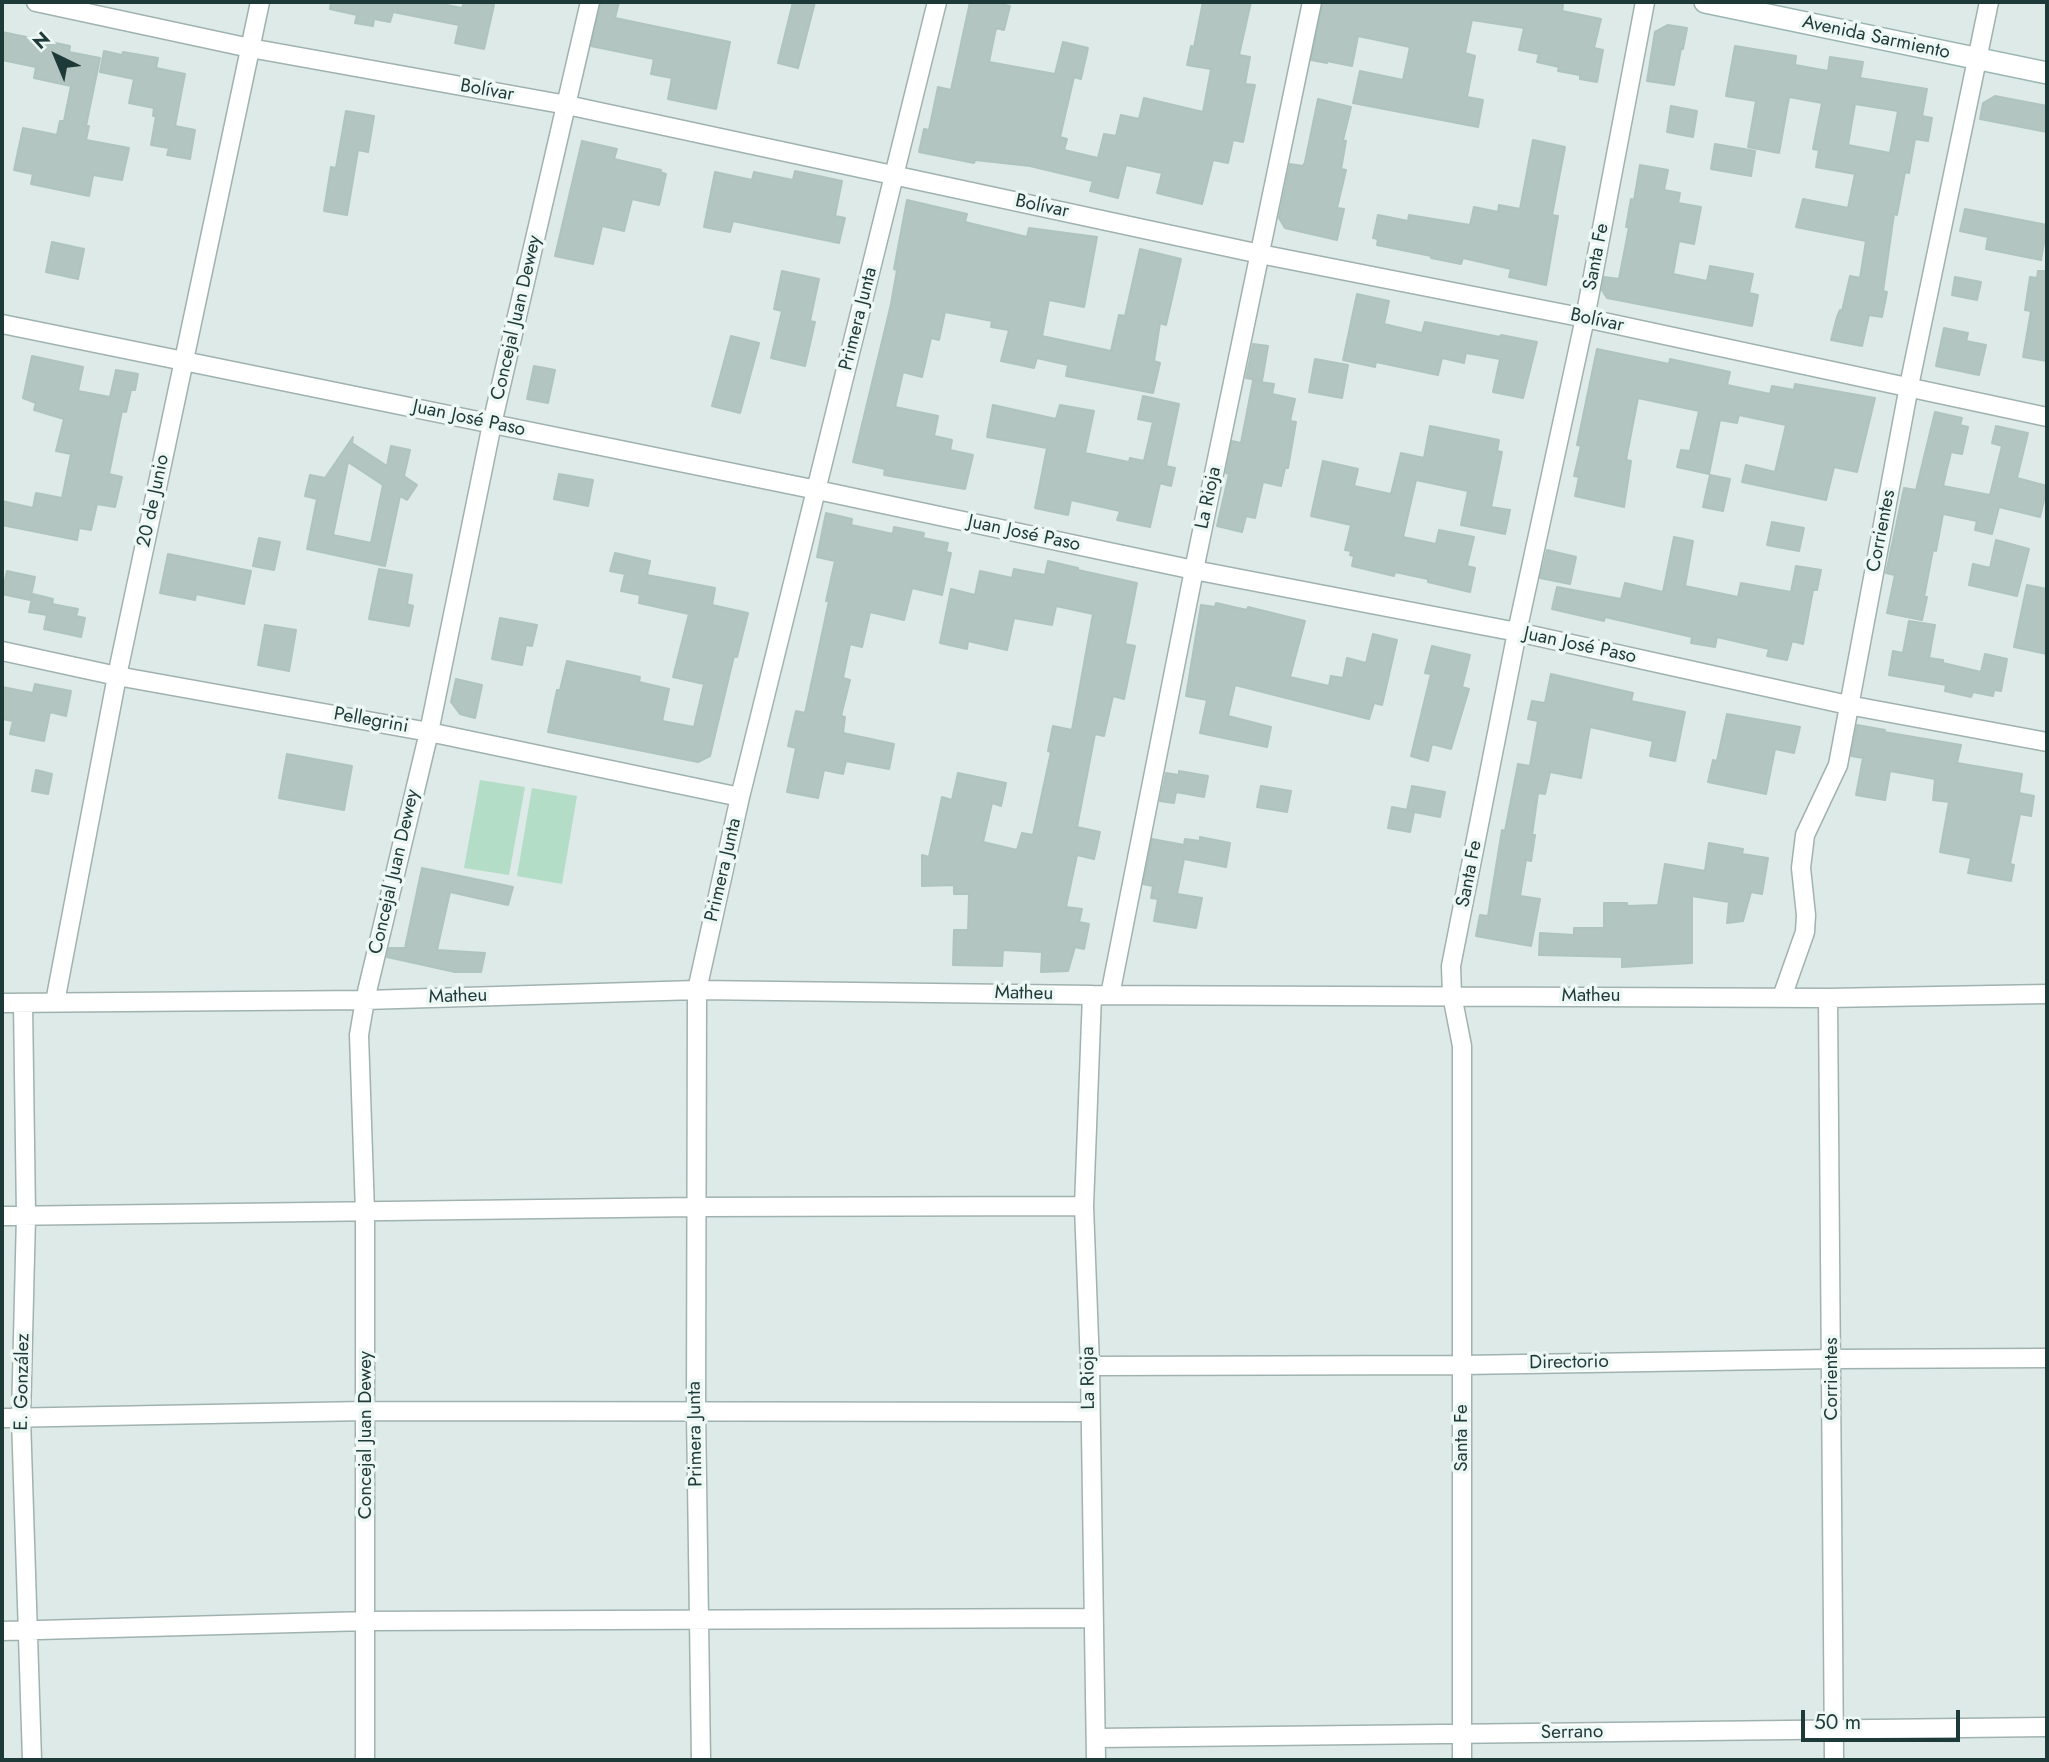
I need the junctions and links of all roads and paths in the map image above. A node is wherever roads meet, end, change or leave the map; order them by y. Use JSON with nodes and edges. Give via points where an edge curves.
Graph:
{"nodes":[{"id":1,"x":36,"y":2,"type":"edge"},
{"id":2,"x":260,"y":2,"type":"edge"},
{"id":3,"x":590,"y":2,"type":"edge"},
{"id":4,"x":937,"y":2,"type":"edge"},
{"id":5,"x":1312,"y":2,"type":"edge"},
{"id":6,"x":1645,"y":2,"type":"edge"},
{"id":7,"x":1705,"y":2,"type":"edge"},
{"id":8,"x":1989,"y":2,"type":"edge"},
{"id":9,"x":250,"y":48,"type":"junction"},
{"id":10,"x":1977,"y":59,"type":"junction"},
{"id":11,"x":2047,"y":73,"type":"edge"},
{"id":12,"x":567,"y":106,"type":"junction"},
{"id":13,"x":894,"y":175,"type":"junction"},
{"id":14,"x":1260,"y":254,"type":"junction"},
{"id":15,"x":1585,"y":318,"type":"junction"},
{"id":16,"x":2,"y":324,"type":"edge"},
{"id":17,"x":184,"y":361,"type":"junction"},
{"id":18,"x":1909,"y":386,"type":"junction"},
{"id":19,"x":2047,"y":417,"type":"edge"},
{"id":20,"x":492,"y":424,"type":"junction"},
{"id":21,"x":817,"y":490,"type":"junction"},
{"id":22,"x":1194,"y":570,"type":"junction"},
{"id":23,"x":1517,"y":632,"type":"junction"},
{"id":24,"x":2,"y":651,"type":"edge"},
{"id":25,"x":117,"y":676,"type":"junction"},
{"id":26,"x":1848,"y":705,"type":"junction"},
{"id":27,"x":429,"y":732,"type":"junction"},
{"id":28,"x":2047,"y":742,"type":"edge"},
{"id":29,"x":740,"y":797,"type":"junction"},
{"id":30,"x":697,"y":990,"type":"junction"},
{"id":31,"x":2047,"y":994,"type":"edge"},
{"id":32,"x":1101,"y":995,"type":"junction"},
{"id":33,"x":1452,"y":995,"type":"junction"},
{"id":34,"x":1782,"y":997,"type":"junction"},
{"id":35,"x":1828,"y":998,"type":"junction"},
{"id":36,"x":365,"y":1000,"type":"junction"},
{"id":37,"x":55,"y":1002,"type":"junction"},
{"id":38,"x":2,"y":1003,"type":"edge"},
{"id":39,"x":23,"y":1003,"type":"junction"},
{"id":40,"x":1084,"y":1206,"type":"junction"},
{"id":41,"x":695,"y":1207,"type":"junction"},
{"id":42,"x":365,"y":1212,"type":"junction"},
{"id":43,"x":2,"y":1216,"type":"edge"},
{"id":44,"x":26,"y":1216,"type":"junction"},
{"id":45,"x":2047,"y":1358,"type":"edge"},
{"id":46,"x":1832,"y":1359,"type":"junction"},
{"id":47,"x":1462,"y":1365,"type":"junction"},
{"id":48,"x":1090,"y":1366,"type":"junction"},
{"id":49,"x":696,"y":1410,"type":"junction"},
{"id":50,"x":365,"y":1411,"type":"junction"},
{"id":51,"x":1090,"y":1412,"type":"junction"},
{"id":52,"x":21,"y":1418,"type":"junction"},
{"id":53,"x":2,"y":1419,"type":"edge"},
{"id":54,"x":1092,"y":1618,"type":"junction"},
{"id":55,"x":699,"y":1620,"type":"junction"},
{"id":56,"x":367,"y":1621,"type":"junction"},
{"id":57,"x":29,"y":1630,"type":"junction"},
{"id":58,"x":2,"y":1631,"type":"edge"},
{"id":59,"x":2047,"y":1727,"type":"edge"},
{"id":60,"x":1834,"y":1729,"type":"junction"},
{"id":61,"x":1461,"y":1734,"type":"junction"},
{"id":62,"x":1097,"y":1738,"type":"junction"},
{"id":63,"x":32,"y":1760,"type":"edge"},
{"id":64,"x":365,"y":1760,"type":"edge"},
{"id":65,"x":701,"y":1760,"type":"edge"},
{"id":66,"x":1096,"y":1760,"type":"edge"},
{"id":67,"x":1462,"y":1760,"type":"edge"},
{"id":68,"x":1834,"y":1760,"type":"edge"}],
"edges":[{"from":1,"to":9,"type":"street","name":"Bolívar"},
{"from":2,"to":9,"type":"street","name":"20 de Junio"},
{"from":3,"to":12,"type":"street","name":"Concejal Juan Dewey"},
{"from":4,"to":13,"type":"street","name":"Primera Junta"},
{"from":5,"to":14,"type":"street","name":"La Rioja"},
{"from":6,"to":15,"type":"street","name":"Santa Fe"},
{"from":7,"to":10,"type":"main road","name":"Avenida Sarmiento"},
{"from":8,"to":10,"type":"street","name":"Corrientes"},
{"from":9,"to":12,"type":"street","name":"Bolívar"},
{"from":9,"to":17,"type":"street","name":"20 de Junio"},
{"from":10,"to":11,"type":"main road","name":"Avenida Sarmiento"},
{"from":10,"to":18,"type":"street","name":"Corrientes"},
{"from":12,"to":13,"type":"street","name":"Bolívar"},
{"from":12,"to":20,"type":"street","name":"Concejal Juan Dewey"},
{"from":13,"to":14,"type":"street","name":"Bolívar"},
{"from":13,"to":21,"type":"street","name":"Primera Junta"},
{"from":14,"to":15,"type":"street","name":"Bolívar"},
{"from":14,"to":22,"type":"street","name":"La Rioja"},
{"from":15,"to":18,"type":"street","name":"Bolívar"},
{"from":15,"to":23,"type":"street","name":"Santa Fe"},
{"from":16,"to":17,"type":"street","name":"Juan José Paso"},
{"from":17,"to":20,"type":"street","name":"Juan José Paso"},
{"from":17,"to":25,"type":"street","name":"20 de Junio"},
{"from":18,"to":19,"type":"street","name":"Bolívar"},
{"from":18,"to":26,"type":"street","name":"Corrientes"},
{"from":20,"to":21,"type":"street","name":"Juan José Paso"},
{"from":20,"to":27,"type":"street","name":"Concejal Juan Dewey"},
{"from":21,"to":22,"type":"street","name":"Juan José Paso"},
{"from":21,"to":29,"type":"street","name":"Primera Junta"},
{"from":22,"to":23,"type":"street","name":"Juan José Paso"},
{"from":22,"to":32,"type":"street","name":"La Rioja"},
{"from":23,"to":26,"type":"street","name":"Juan José Paso"},
{"from":23,"to":33,"type":"street","name":"Santa Fe","via":[[1451,966]]},
{"from":24,"to":25,"type":"street","name":"Pellegrini"},
{"from":25,"to":27,"type":"street","name":"Pellegrini"},
{"from":25,"to":37,"type":"street","name":"20 de Junio"},
{"from":26,"to":28,"type":"street","name":"Juan José Paso"},
{"from":26,"to":34,"type":"street","name":"Corrientes","via":[[1838,765],[1805,835],[1801,868],[1805,932]]},
{"from":27,"to":29,"type":"street","name":"Pellegrini"},
{"from":27,"to":36,"type":"street","name":"Concejal Juan Dewey"},
{"from":29,"to":30,"type":"street","name":"Primera Junta"},
{"from":30,"to":32,"type":"street","name":"Matheu"},
{"from":30,"to":36,"type":"street","name":"Matheu"},
{"from":30,"to":41,"type":"street","name":"Primera Junta"},
{"from":31,"to":35,"type":"street","name":"Matheu"},
{"from":32,"to":33,"type":"street","name":"Matheu"},
{"from":32,"to":40,"type":"street","name":"La Rioja"},
{"from":33,"to":34,"type":"street","name":"Matheu"},
{"from":33,"to":47,"type":"street","name":"Santa Fe","via":[[1462,1046]]},
{"from":34,"to":35,"type":"street","name":"Matheu"},
{"from":35,"to":46,"type":"street","name":"Corrientes"},
{"from":36,"to":37,"type":"street","name":"Matheu"},
{"from":36,"to":42,"type":"street","name":"Concejal Juan Dewey","via":[[359,1035]]},
{"from":37,"to":39,"type":"street","name":"Matheu"},
{"from":38,"to":39,"type":"street","name":"Matheu"},
{"from":39,"to":44,"type":"street","name":"E. González"},
{"from":40,"to":41,"type":"street"},
{"from":40,"to":48,"type":"street","name":"La Rioja"},
{"from":41,"to":42,"type":"street"},
{"from":41,"to":49,"type":"street","name":"Primera Junta"},
{"from":42,"to":44,"type":"street"},
{"from":42,"to":50,"type":"street","name":"Concejal Juan Dewey"},
{"from":43,"to":44,"type":"street"},
{"from":44,"to":52,"type":"street","name":"E. González"},
{"from":45,"to":46,"type":"street","name":"Directorio"},
{"from":46,"to":47,"type":"street","name":"Directorio"},
{"from":46,"to":60,"type":"street","name":"Corrientes"},
{"from":47,"to":48,"type":"street","name":"Directorio"},
{"from":47,"to":61,"type":"street","name":"Santa Fe"},
{"from":48,"to":51,"type":"street","name":"La Rioja"},
{"from":49,"to":50,"type":"street"},
{"from":49,"to":51,"type":"street"},
{"from":49,"to":55,"type":"street","name":"Primera Junta"},
{"from":50,"to":52,"type":"street"},
{"from":50,"to":56,"type":"street","name":"Concejal Juan Dewey"},
{"from":51,"to":54,"type":"street","name":"La Rioja"},
{"from":52,"to":53,"type":"street"},
{"from":52,"to":57,"type":"street","name":"E. González"},
{"from":54,"to":55,"type":"street"},
{"from":54,"to":62,"type":"street","name":"La Rioja"},
{"from":55,"to":56,"type":"street"},
{"from":55,"to":65,"type":"street","name":"Primera Junta"},
{"from":56,"to":57,"type":"street"},
{"from":56,"to":64,"type":"street","name":"Concejal Juan Dewey"},
{"from":57,"to":58,"type":"street"},
{"from":57,"to":63,"type":"street","name":"E. González"},
{"from":59,"to":60,"type":"street","name":"Serrano"},
{"from":60,"to":61,"type":"street","name":"Serrano"},
{"from":60,"to":68,"type":"street","name":"Corrientes"},
{"from":61,"to":62,"type":"street","name":"Serrano"},
{"from":61,"to":67,"type":"street","name":"Santa Fe"},
{"from":62,"to":66,"type":"street","name":"La Rioja"}]}
